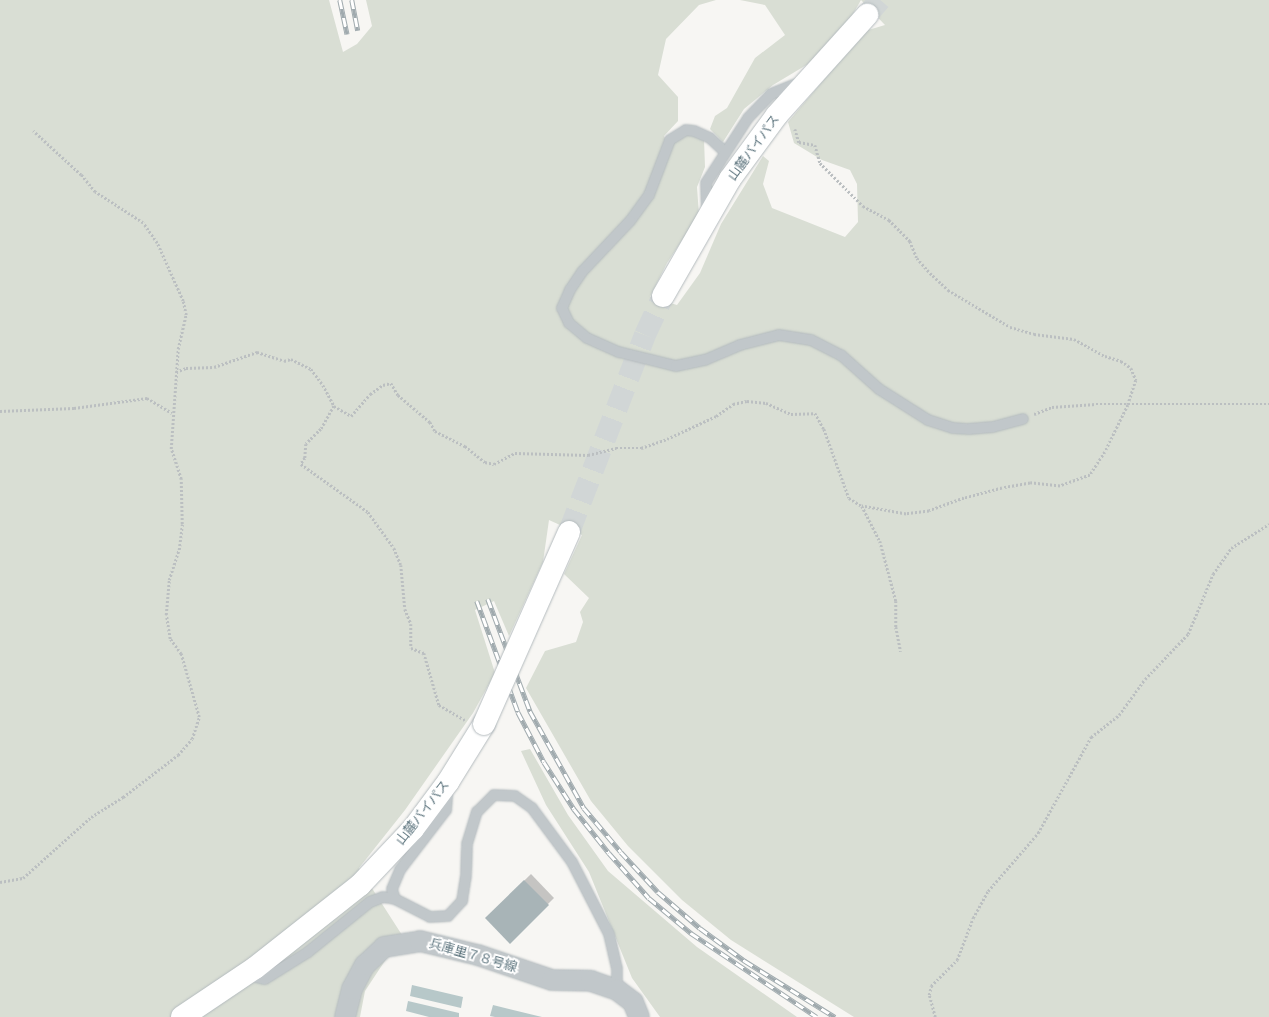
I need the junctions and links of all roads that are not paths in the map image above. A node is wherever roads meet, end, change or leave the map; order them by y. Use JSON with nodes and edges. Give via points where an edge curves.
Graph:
{"nodes":[{"id":1,"x":867,"y":15,"type":"tunnel mouth"},
{"id":2,"x":808,"y":79,"type":"junction"},
{"id":3,"x":724,"y":151,"type":"junction"},
{"id":4,"x":707,"y":217,"type":"junction"},
{"id":5,"x":663,"y":296,"type":"tunnel mouth"},
{"id":6,"x":1022,"y":419,"type":"road end"},
{"id":7,"x":569,"y":532,"type":"tunnel mouth"},
{"id":8,"x":448,"y":782,"type":"junction"},
{"id":9,"x":395,"y":899,"type":"junction"},
{"id":10,"x":245,"y":975,"type":"junction"},
{"id":11,"x":617,"y":990,"type":"junction"},
{"id":12,"x":182,"y":1017,"type":"edge"},
{"id":13,"x":345,"y":1017,"type":"edge"},
{"id":14,"x":639,"y":1017,"type":"edge"}],
"edges":[{"from":1,"to":2,"type":"street","name":"山麓バイパス"},
{"from":2,"to":3,"type":"lane","via":[[771,94],[748,118]]},
{"from":2,"to":4,"type":"street","name":"山麓バイパス","via":[[735,173]]},
{"from":3,"to":4,"type":"lane","via":[[706,182]]},
{"from":3,"to":6,"type":"lane","via":[[710,138],[694,131],[686,130],[670,140],[649,195],[630,221],[582,272],[570,290],[562,308],[569,324],[587,338],[619,352],[676,366],[705,360],[740,345],[779,335],[811,340],[841,355],[879,389],[928,420],[953,428],[969,429],[993,427]]},
{"from":4,"to":5,"type":"street","name":"山麓バイパス"},
{"from":7,"to":8,"type":"street","name":"山麓バイパス","bridge":true},
{"from":8,"to":9,"type":"lane","via":[[446,810],[400,870],[392,889]]},
{"from":8,"to":10,"type":"street","name":"山麓バイパス","via":[[413,829],[360,886]]},
{"from":9,"to":10,"type":"lane","via":[[383,897],[370,902],[308,952],[266,979]]},
{"from":9,"to":11,"type":"lane","via":[[430,917],[448,916],[462,901],[467,844],[477,812],[494,795],[515,796],[532,808],[572,862],[609,934],[617,969]]},
{"from":10,"to":12,"type":"street","name":"山麓バイパス"},
{"from":11,"to":13,"type":"street","name":"兵庫里７８号線","via":[[591,981],[552,980],[478,955],[420,941],[384,947],[365,965],[352,989]]},
{"from":11,"to":14,"type":"street","name":"兵庫里７８号線","via":[[633,1002]]}]}
